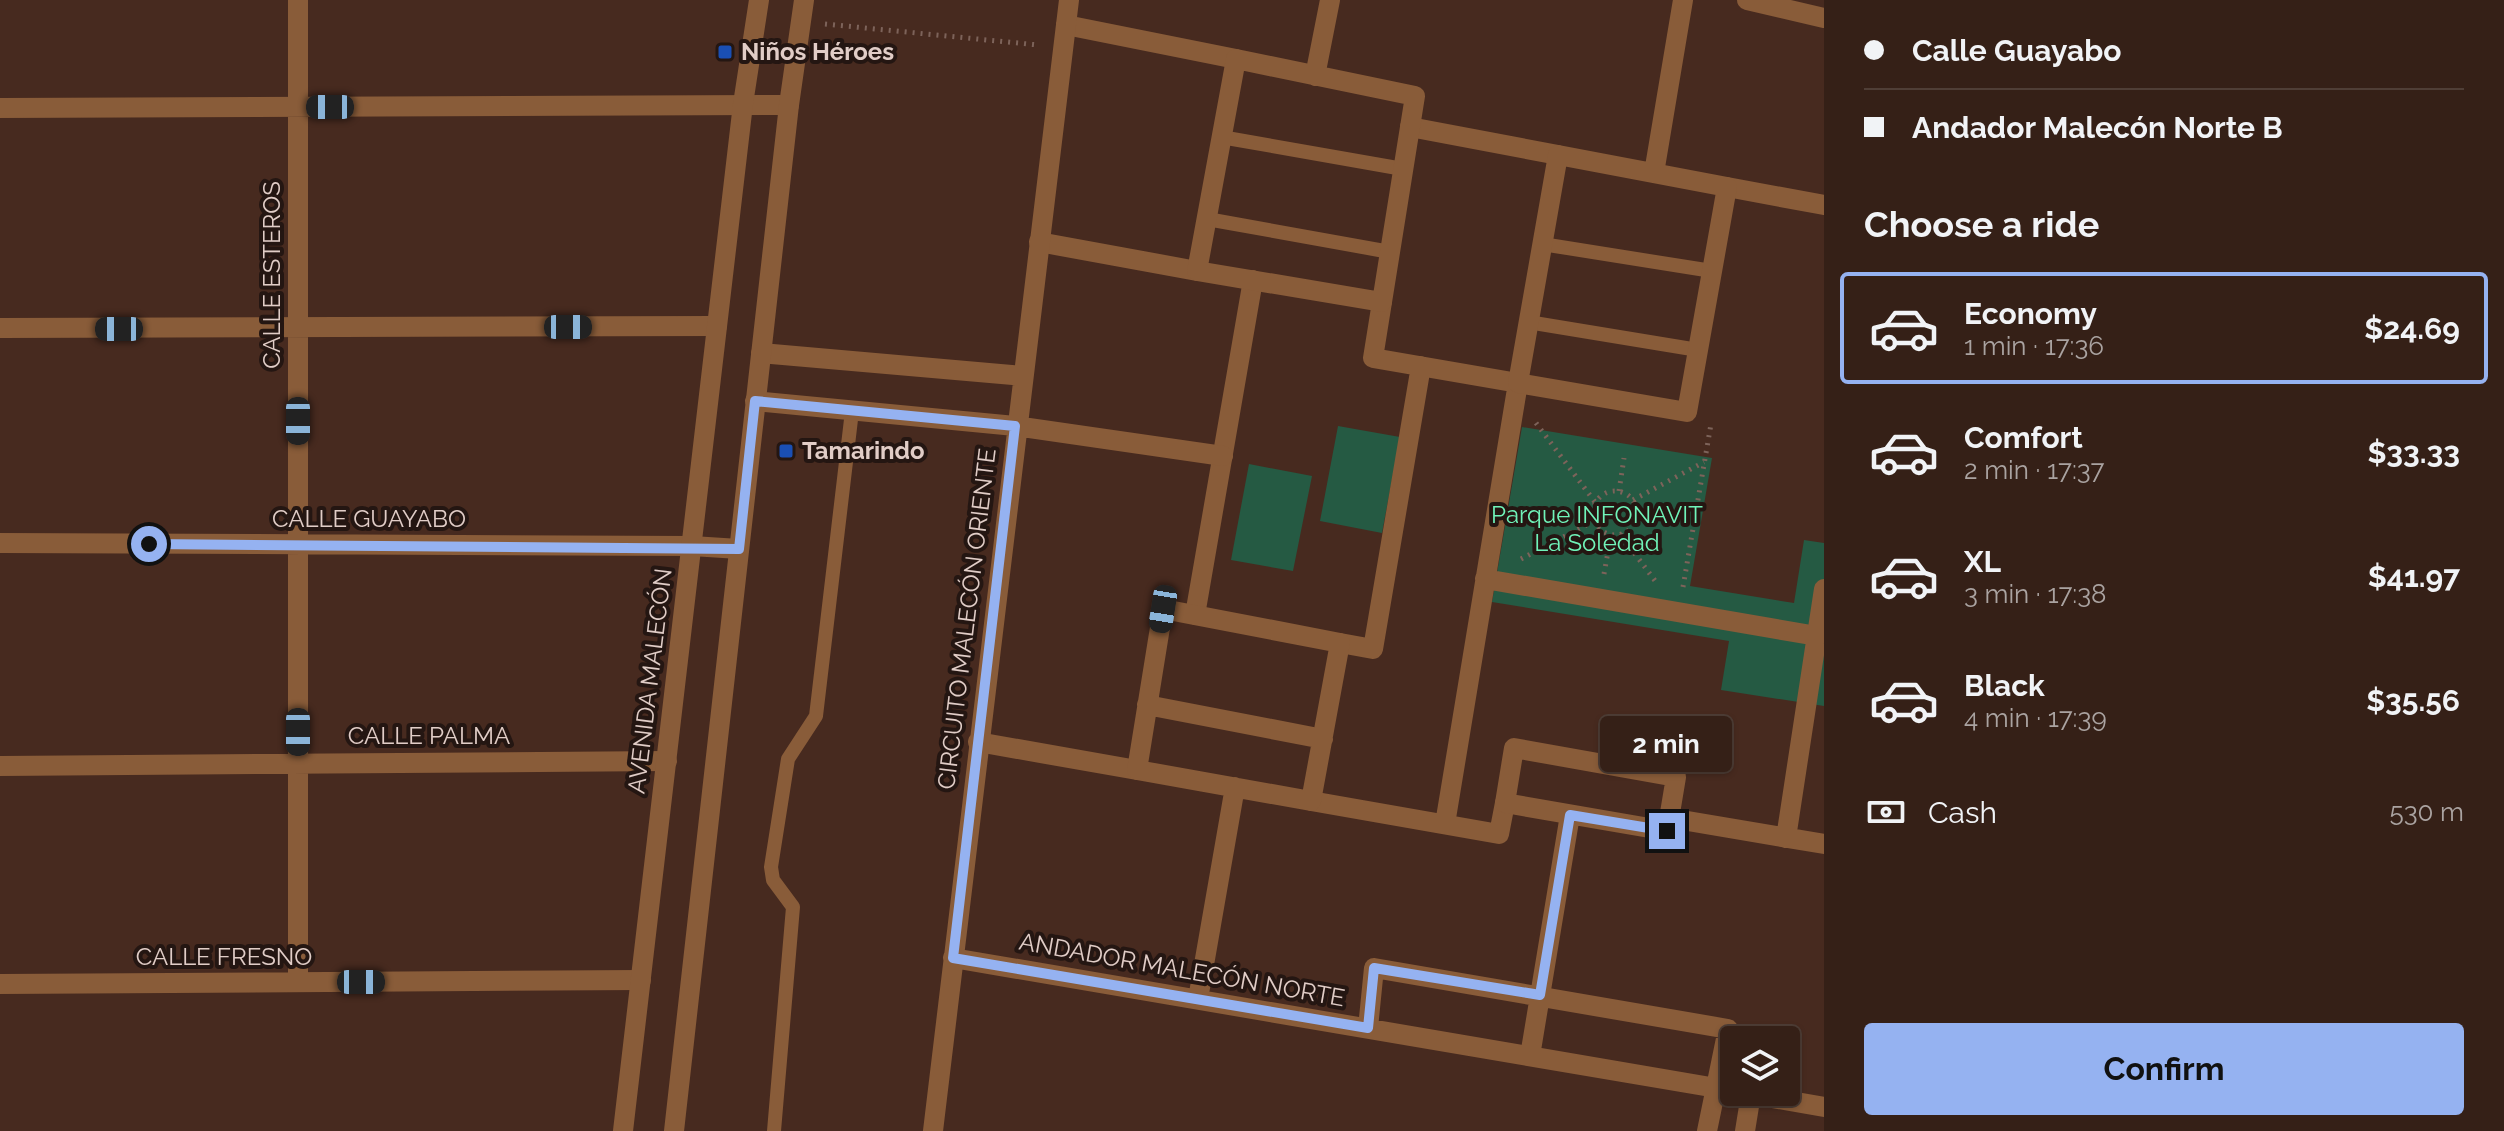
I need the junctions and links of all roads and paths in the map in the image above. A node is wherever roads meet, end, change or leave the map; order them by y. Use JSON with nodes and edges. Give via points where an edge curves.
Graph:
{"nodes":[{"id":1,"x":298,"y":0,"type":"edge"},
{"id":2,"x":759,"y":0,"type":"edge"},
{"id":3,"x":804,"y":0,"type":"edge"},
{"id":4,"x":1069,"y":0,"type":"edge"},
{"id":5,"x":1330,"y":0,"type":"edge"},
{"id":6,"x":1683,"y":0,"type":"edge"},
{"id":7,"x":1747,"y":0,"type":"edge"},
{"id":8,"x":1784,"y":4,"type":"edge"},
{"id":9,"x":1820,"y":12,"type":"edge"},
{"id":10,"x":800,"y":22,"type":"junction"},
{"id":11,"x":1066,"y":25,"type":"junction"},
{"id":12,"x":1063,"y":47,"type":"junction"},
{"id":13,"x":1236,"y":59,"type":"junction"},
{"id":14,"x":1315,"y":76,"type":"junction"},
{"id":15,"x":743,"y":104,"type":"junction"},
{"id":16,"x":789,"y":105,"type":"junction"},
{"id":17,"x":298,"y":107,"type":"junction"},
{"id":18,"x":0,"y":108,"type":"edge"},
{"id":19,"x":1410,"y":127,"type":"junction"},
{"id":20,"x":1221,"y":137,"type":"junction"},
{"id":21,"x":1558,"y":155,"type":"junction"},
{"id":22,"x":1403,"y":169,"type":"junction"},
{"id":23,"x":1654,"y":173,"type":"junction"},
{"id":24,"x":1727,"y":187,"type":"junction"},
{"id":25,"x":1824,"y":205,"type":"edge"},
{"id":26,"x":1207,"y":219,"type":"junction"},
{"id":27,"x":1039,"y":242,"type":"junction"},
{"id":28,"x":1542,"y":244,"type":"junction"},
{"id":29,"x":1390,"y":252,"type":"junction"},
{"id":30,"x":1197,"y":271,"type":"junction"},
{"id":31,"x":1712,"y":271,"type":"junction"},
{"id":32,"x":1253,"y":280,"type":"junction"},
{"id":33,"x":1382,"y":302,"type":"junction"},
{"id":34,"x":1528,"y":322,"type":"junction"},
{"id":35,"x":717,"y":326,"type":"junction"},
{"id":36,"x":0,"y":328,"type":"edge"},
{"id":37,"x":298,"y":329,"type":"junction"},
{"id":38,"x":1698,"y":350,"type":"junction"},
{"id":39,"x":761,"y":353,"type":"junction"},
{"id":40,"x":1421,"y":366,"type":"junction"},
{"id":41,"x":1023,"y":376,"type":"junction"},
{"id":42,"x":1518,"y":383,"type":"junction"},
{"id":43,"x":755,"y":401,"type":"junction"},
{"id":44,"x":852,"y":411,"type":"junction"},
{"id":45,"x":1513,"y":412,"type":"junction"},
{"id":46,"x":1015,"y":426,"type":"junction"},
{"id":47,"x":1223,"y":456,"type":"junction"},
{"id":48,"x":1624,"y":458,"type":"dead end"},
{"id":49,"x":1704,"y":462,"type":"dead end"},
{"id":50,"x":1619,"y":491,"type":"junction"},
{"id":51,"x":1633,"y":500,"type":"junction"},
{"id":52,"x":1595,"y":502,"type":"junction"},
{"id":53,"x":1594,"y":521,"type":"junction"},
{"id":54,"x":1620,"y":534,"type":"junction"},
{"id":55,"x":1611,"y":535,"type":"junction"},
{"id":56,"x":0,"y":543,"type":"edge"},
{"id":57,"x":298,"y":544,"type":"junction"},
{"id":58,"x":692,"y":546,"type":"junction"},
{"id":59,"x":739,"y":549,"type":"junction"},
{"id":60,"x":1485,"y":579,"type":"junction"},
{"id":61,"x":1824,"y":589,"type":"edge"},
{"id":62,"x":1600,"y":598,"type":"junction"},
{"id":63,"x":1679,"y":612,"type":"junction"},
{"id":64,"x":1195,"y":615,"type":"junction"},
{"id":65,"x":1817,"y":636,"type":"junction"},
{"id":66,"x":1340,"y":643,"type":"junction"},
{"id":67,"x":1147,"y":705,"type":"junction"},
{"id":68,"x":1323,"y":739,"type":"junction"},
{"id":69,"x":978,"y":742,"type":"junction"},
{"id":70,"x":667,"y":761,"type":"junction"},
{"id":71,"x":298,"y":763,"type":"junction"},
{"id":72,"x":0,"y":766,"type":"edge"},
{"id":73,"x":1137,"y":770,"type":"junction"},
{"id":74,"x":1235,"y":787,"type":"junction"},
{"id":75,"x":1311,"y":801,"type":"junction"},
{"id":76,"x":1505,"y":803,"type":"junction"},
{"id":77,"x":1570,"y":815,"type":"junction"},
{"id":78,"x":1445,"y":824,"type":"junction"},
{"id":79,"x":1668,"y":825,"type":"junction"},
{"id":80,"x":1786,"y":838,"type":"junction"},
{"id":81,"x":1824,"y":844,"type":"edge"},
{"id":82,"x":953,"y":958,"type":"junction"},
{"id":83,"x":641,"y":980,"type":"junction"},
{"id":84,"x":298,"y":982,"type":"junction"},
{"id":85,"x":0,"y":984,"type":"edge"},
{"id":86,"x":1540,"y":995,"type":"junction"},
{"id":87,"x":1198,"y":999,"type":"junction"},
{"id":88,"x":1368,"y":1028,"type":"junction"},
{"id":89,"x":1720,"y":1028,"type":"edge"},
{"id":90,"x":1530,"y":1056,"type":"junction"},
{"id":91,"x":1720,"y":1088,"type":"edge"},
{"id":92,"x":1800,"y":1103,"type":"edge"},
{"id":93,"x":1724,"y":1106,"type":"edge"},
{"id":94,"x":1739,"y":1106,"type":"edge"},
{"id":95,"x":1824,"y":1107,"type":"edge"},
{"id":96,"x":623,"y":1131,"type":"edge"},
{"id":97,"x":674,"y":1131,"type":"edge"},
{"id":98,"x":774,"y":1131,"type":"edge"},
{"id":99,"x":933,"y":1131,"type":"edge"},
{"id":100,"x":1707,"y":1131,"type":"edge"},
{"id":101,"x":1745,"y":1131,"type":"edge"}],
"edges":[{"from":1,"to":17,"type":"street","name":"CALLE ESTEROS"},
{"from":2,"to":15,"type":"street","name":"AVENIDA MALECÓN"},
{"from":3,"to":10,"type":"street"},
{"from":4,"to":11,"type":"street","name":"CIRCUITO MALECÓN ORIENTE"},
{"from":5,"to":14,"type":"street"},
{"from":6,"to":23,"type":"street"},
{"from":7,"to":8,"type":"street"},
{"from":8,"to":9,"type":"street"},
{"from":10,"to":12,"type":"path"},
{"from":10,"to":16,"type":"street"},
{"from":11,"to":12,"type":"street","name":"CIRCUITO MALECÓN ORIENTE"},
{"from":11,"to":13,"type":"street"},
{"from":12,"to":27,"type":"street","name":"CIRCUITO MALECÓN ORIENTE"},
{"from":13,"to":14,"type":"street"},
{"from":13,"to":20,"type":"street"},
{"from":14,"to":19,"type":"street","via":[[1415,96]]},
{"from":15,"to":16,"type":"street"},
{"from":15,"to":17,"type":"street"},
{"from":15,"to":35,"type":"street","name":"AVENIDA MALECÓN"},
{"from":16,"to":39,"type":"street"},
{"from":17,"to":18,"type":"street"},
{"from":17,"to":37,"type":"street","name":"CALLE ESTEROS"},
{"from":19,"to":21,"type":"street"},
{"from":19,"to":22,"type":"street"},
{"from":20,"to":22,"type":"lane"},
{"from":20,"to":26,"type":"street"},
{"from":21,"to":23,"type":"street"},
{"from":21,"to":28,"type":"street"},
{"from":22,"to":29,"type":"street"},
{"from":23,"to":24,"type":"street"},
{"from":24,"to":25,"type":"street"},
{"from":24,"to":31,"type":"street"},
{"from":26,"to":29,"type":"lane"},
{"from":26,"to":30,"type":"street"},
{"from":27,"to":30,"type":"street"},
{"from":27,"to":41,"type":"street","name":"CIRCUITO MALECÓN ORIENTE"},
{"from":28,"to":31,"type":"lane"},
{"from":28,"to":34,"type":"street"},
{"from":29,"to":33,"type":"street"},
{"from":30,"to":32,"type":"street"},
{"from":31,"to":38,"type":"street"},
{"from":32,"to":33,"type":"street"},
{"from":32,"to":47,"type":"street"},
{"from":33,"to":40,"type":"street","via":[[1373,358]]},
{"from":34,"to":38,"type":"lane"},
{"from":34,"to":42,"type":"street"},
{"from":35,"to":37,"type":"street"},
{"from":35,"to":58,"type":"street","name":"AVENIDA MALECÓN"},
{"from":36,"to":37,"type":"street"},
{"from":37,"to":57,"type":"street","name":"CALLE ESTEROS"},
{"from":38,"to":42,"type":"street","via":[[1687,412]]},
{"from":39,"to":41,"type":"street"},
{"from":39,"to":43,"type":"street"},
{"from":40,"to":42,"type":"street"},
{"from":40,"to":66,"type":"street","via":[[1373,649]]},
{"from":41,"to":46,"type":"street","name":"CIRCUITO MALECÓN ORIENTE"},
{"from":42,"to":45,"type":"street"},
{"from":43,"to":44,"type":"street"},
{"from":43,"to":59,"type":"street"},
{"from":44,"to":46,"type":"street"},
{"from":44,"to":98,"type":"lane","via":[[816,716],[788,759],[771,867],[773,880],[793,907]]},
{"from":45,"to":52,"type":"path","via":[[1530,416]]},
{"from":45,"to":60,"type":"street"},
{"from":46,"to":47,"type":"street"},
{"from":46,"to":69,"type":"street","name":"CIRCUITO MALECÓN ORIENTE"},
{"from":47,"to":64,"type":"street"},
{"from":48,"to":50,"type":"path"},
{"from":49,"to":51,"type":"path"},
{"from":50,"to":51,"type":"path"},
{"from":50,"to":52,"type":"path","via":[[1609,491]]},
{"from":51,"to":54,"type":"path","via":[[1635,522]]},
{"from":52,"to":53,"type":"path"},
{"from":53,"to":55,"type":"path"},
{"from":53,"to":60,"type":"path"},
{"from":54,"to":55,"type":"path"},
{"from":54,"to":63,"type":"path"},
{"from":55,"to":62,"type":"path"},
{"from":56,"to":57,"type":"street","name":"CALLE GUAYABO"},
{"from":57,"to":58,"type":"street","name":"CALLE GUAYABO"},
{"from":57,"to":71,"type":"street","name":"CALLE ESTEROS"},
{"from":58,"to":59,"type":"street","name":"CALLE GUAYABO"},
{"from":58,"to":70,"type":"street","name":"AVENIDA MALECÓN"},
{"from":59,"to":97,"type":"street"},
{"from":60,"to":62,"type":"street"},
{"from":60,"to":78,"type":"street"},
{"from":61,"to":65,"type":"street"},
{"from":62,"to":63,"type":"street"},
{"from":63,"to":65,"type":"street"},
{"from":64,"to":66,"type":"street"},
{"from":64,"to":67,"type":"street","via":[[1163,609]]},
{"from":65,"to":80,"type":"street"},
{"from":66,"to":68,"type":"street"},
{"from":67,"to":68,"type":"street"},
{"from":67,"to":73,"type":"street"},
{"from":68,"to":75,"type":"street"},
{"from":69,"to":73,"type":"street"},
{"from":69,"to":82,"type":"street","name":"CIRCUITO MALECÓN ORIENTE"},
{"from":70,"to":71,"type":"street","name":"CALLE PALMA"},
{"from":70,"to":83,"type":"street","name":"AVENIDA MALECÓN"},
{"from":71,"to":72,"type":"street","name":"CALLE PALMA"},
{"from":71,"to":84,"type":"street","name":"CALLE ESTEROS"},
{"from":73,"to":74,"type":"street"},
{"from":74,"to":75,"type":"street"},
{"from":74,"to":87,"type":"street"},
{"from":75,"to":78,"type":"street"},
{"from":76,"to":77,"type":"street"},
{"from":76,"to":78,"type":"street","via":[[1499,834]]},
{"from":76,"to":79,"type":"street","via":[[1514,748],[1676,777]]},
{"from":77,"to":79,"type":"street"},
{"from":77,"to":86,"type":"street"},
{"from":79,"to":80,"type":"street"},
{"from":80,"to":81,"type":"street"},
{"from":82,"to":87,"type":"street","name":"ANDADOR MALECÓN NORTE"},
{"from":82,"to":99,"type":"street","name":"CIRCUITO MALECÓN ORIENTE"},
{"from":83,"to":84,"type":"street","name":"CALLE FRESNO"},
{"from":83,"to":96,"type":"street","name":"AVENIDA MALECÓN"},
{"from":84,"to":85,"type":"street","name":"CALLE FRESNO"},
{"from":86,"to":88,"type":"street","via":[[1374,968]]},
{"from":86,"to":89,"type":"street"},
{"from":86,"to":90,"type":"street"},
{"from":87,"to":88,"type":"street","name":"ANDADOR MALECÓN NORTE"},
{"from":88,"to":90,"type":"street","name":"ANDADOR MALECÓN NORTE"},
{"from":90,"to":91,"type":"street","name":"ANDADOR MALECÓN NORTE"},
{"from":92,"to":95,"type":"street","name":"ANDADOR MALECÓN NORTE"},
{"from":93,"to":100,"type":"street"},
{"from":94,"to":101,"type":"street"}]}
